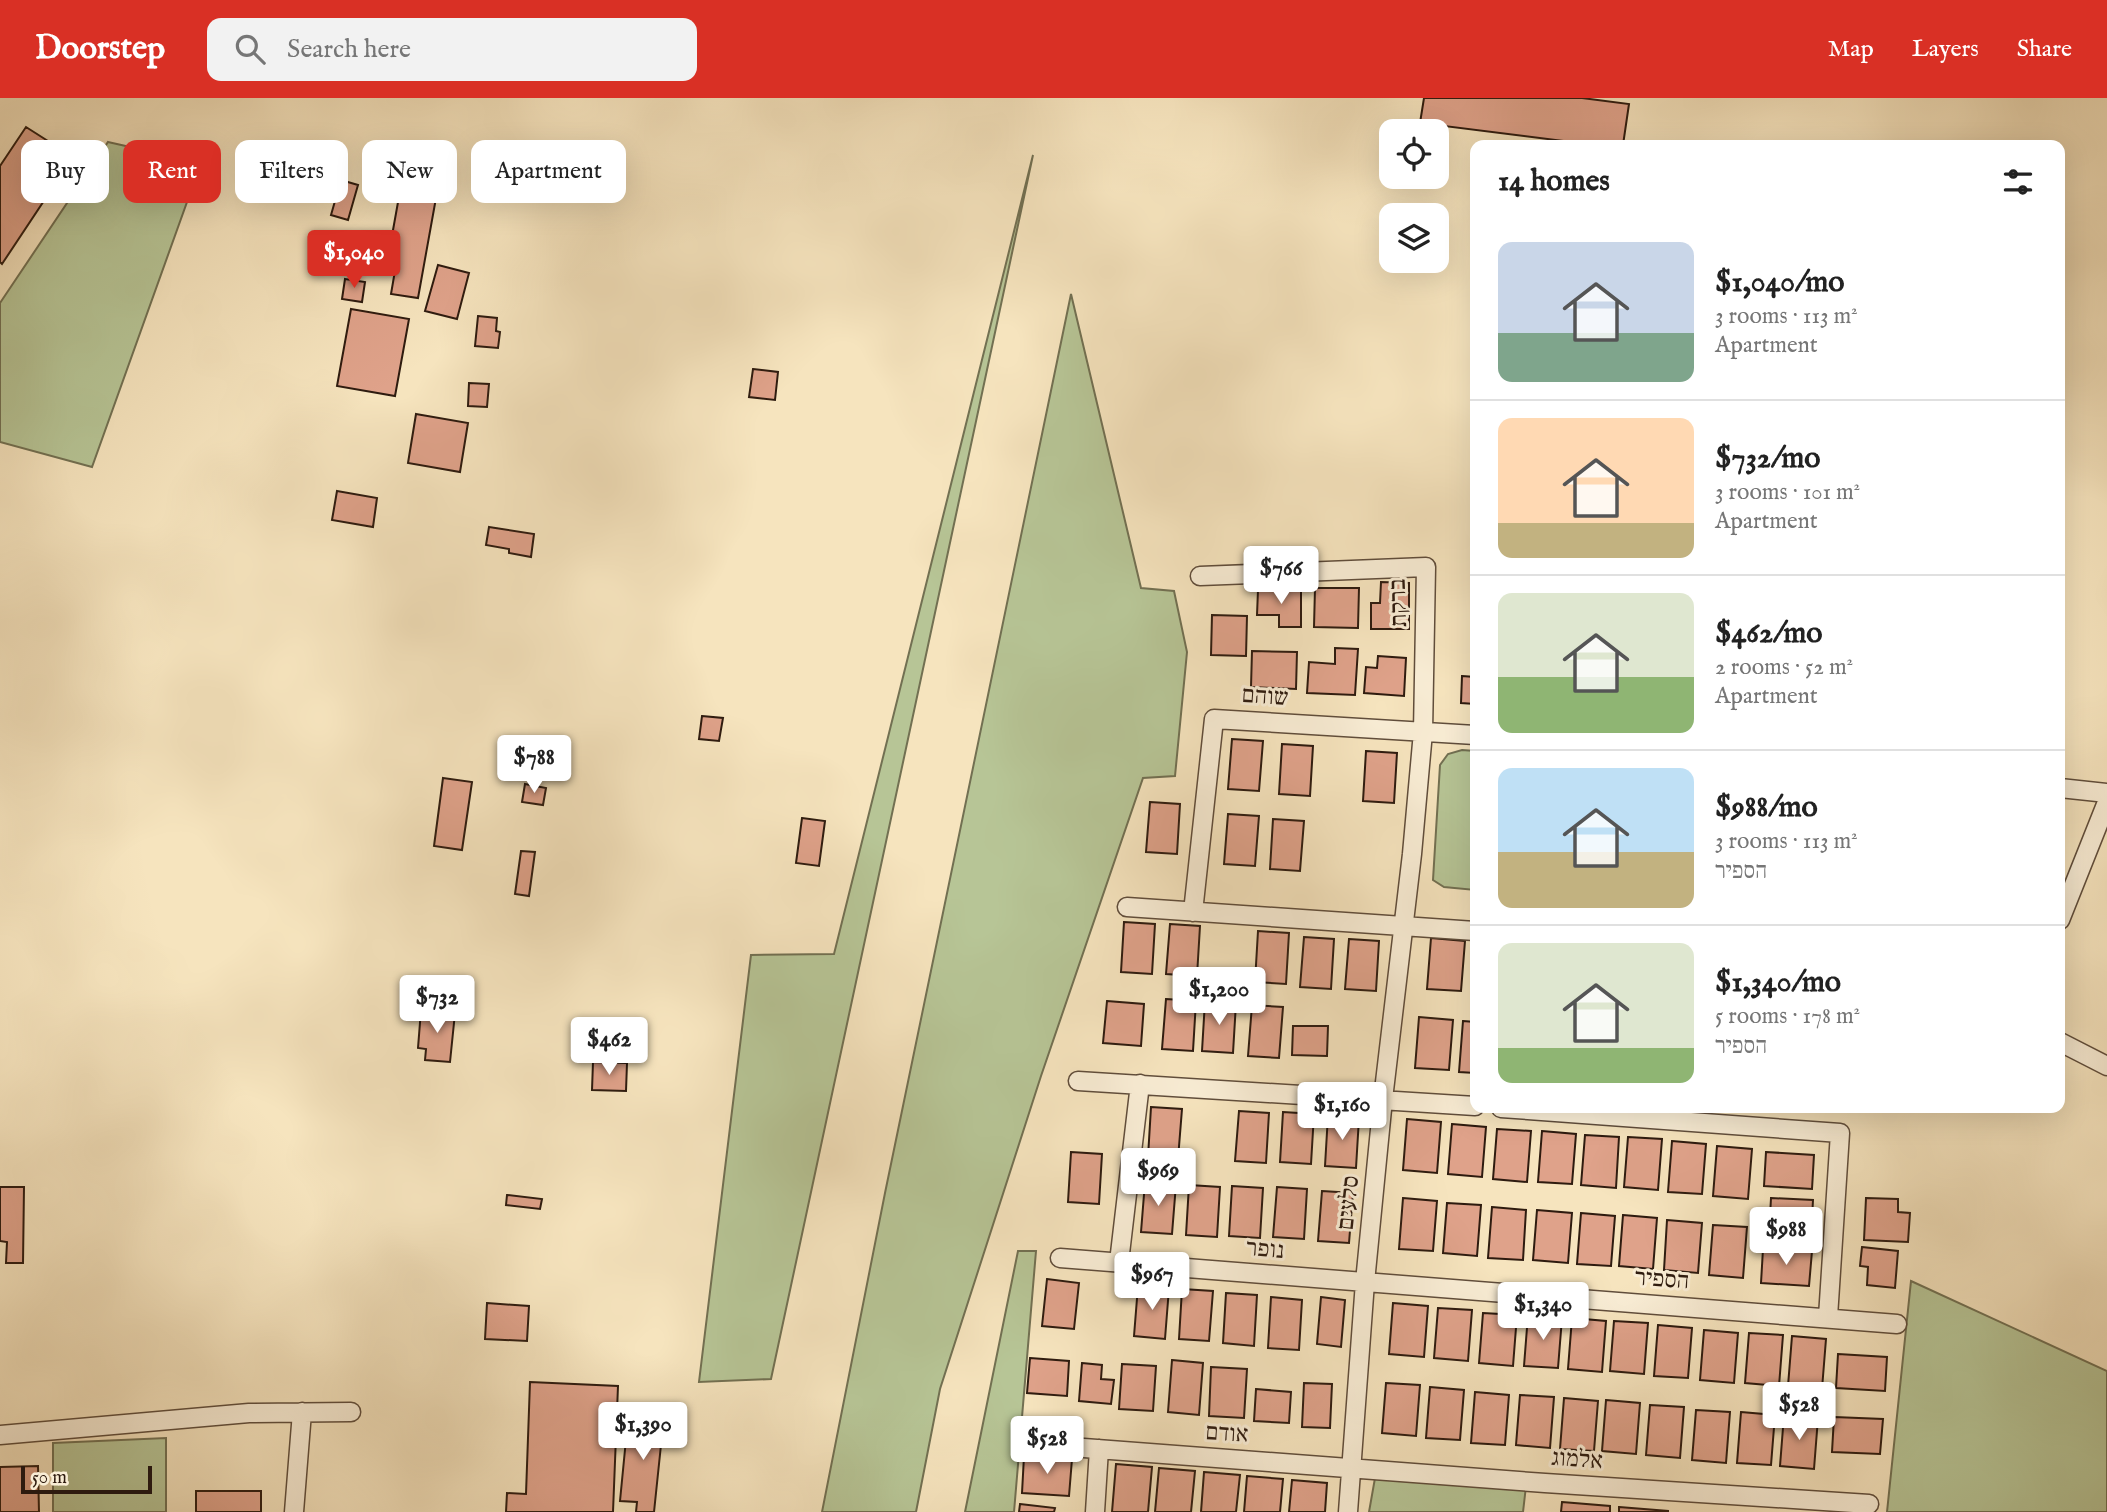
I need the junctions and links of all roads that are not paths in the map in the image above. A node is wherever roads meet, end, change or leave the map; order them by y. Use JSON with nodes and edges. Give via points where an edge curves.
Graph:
{"nodes":[{"id":1,"x":1200,"y":576,"type":"dead end"},
{"id":2,"x":1423,"y":732,"type":"junction"},
{"id":3,"x":1470,"y":735,"type":"edge"},
{"id":4,"x":2065,"y":789,"type":"edge"},
{"id":5,"x":2107,"y":793,"type":"edge"},
{"id":6,"x":2107,"y":802,"type":"edge"},
{"id":7,"x":1127,"y":907,"type":"dead end"},
{"id":8,"x":2065,"y":907,"type":"edge"},
{"id":9,"x":1193,"y":912,"type":"junction"},
{"id":10,"x":1404,"y":926,"type":"junction"},
{"id":11,"x":1470,"y":931,"type":"edge"},
{"id":12,"x":2065,"y":1045,"type":"edge"},
{"id":13,"x":2107,"y":1066,"type":"edge"},
{"id":14,"x":1078,"y":1081,"type":"dead end"},
{"id":15,"x":1140,"y":1084,"type":"junction"},
{"id":16,"x":1383,"y":1099,"type":"junction"},
{"id":17,"x":1470,"y":1106,"type":"edge"},
{"id":18,"x":1569,"y":1113,"type":"edge"},
{"id":19,"x":1060,"y":1258,"type":"dead end"},
{"id":20,"x":1119,"y":1262,"type":"junction"},
{"id":21,"x":1366,"y":1282,"type":"junction"},
{"id":22,"x":1829,"y":1317,"type":"junction"},
{"id":23,"x":1897,"y":1324,"type":"dead end"},
{"id":24,"x":302,"y":1412,"type":"junction"},
{"id":25,"x":351,"y":1412,"type":"dead end"},
{"id":26,"x":0,"y":1435,"type":"edge"},
{"id":27,"x":1031,"y":1444,"type":"dead end"},
{"id":28,"x":1099,"y":1449,"type":"junction"},
{"id":29,"x":1351,"y":1468,"type":"junction"},
{"id":30,"x":1869,"y":1504,"type":"dead end"},
{"id":31,"x":1799,"y":1506,"type":"edge"},
{"id":32,"x":294,"y":1512,"type":"edge"},
{"id":33,"x":1095,"y":1512,"type":"edge"},
{"id":34,"x":1348,"y":1512,"type":"edge"}],
"edges":[{"from":1,"to":2,"type":"street","name":"ברקת","via":[[1426,567]]},
{"from":2,"to":3,"type":"street"},
{"from":2,"to":9,"type":"street","name":"שוהם","via":[[1214,719]]},
{"from":2,"to":10,"type":"street","name":"סלעים"},
{"from":4,"to":5,"type":"street"},
{"from":6,"to":8,"type":"street"},
{"from":7,"to":9,"type":"street"},
{"from":9,"to":10,"type":"street"},
{"from":10,"to":11,"type":"street"},
{"from":10,"to":16,"type":"street","name":"סלעים"},
{"from":12,"to":13,"type":"street"},
{"from":14,"to":15,"type":"street"},
{"from":15,"to":16,"type":"street"},
{"from":15,"to":20,"type":"street"},
{"from":16,"to":17,"type":"street"},
{"from":16,"to":21,"type":"street","name":"סלעים"},
{"from":18,"to":22,"type":"street","via":[[1840,1133]]},
{"from":19,"to":20,"type":"street","name":"נופר"},
{"from":20,"to":21,"type":"street","name":"נופר"},
{"from":21,"to":22,"type":"street","name":"הספיר"},
{"from":21,"to":29,"type":"street","name":"סלעים"},
{"from":22,"to":23,"type":"street","name":"הספיר"},
{"from":24,"to":25,"type":"street"},
{"from":24,"to":26,"type":"street"},
{"from":24,"to":32,"type":"street"},
{"from":27,"to":28,"type":"street","name":"אודם"},
{"from":28,"to":29,"type":"street","name":"אודם"},
{"from":28,"to":33,"type":"street"},
{"from":29,"to":31,"type":"street","name":"אלמוג"},
{"from":29,"to":34,"type":"street","name":"סלעים"},
{"from":30,"to":31,"type":"street","name":"אלמוג"}]}
